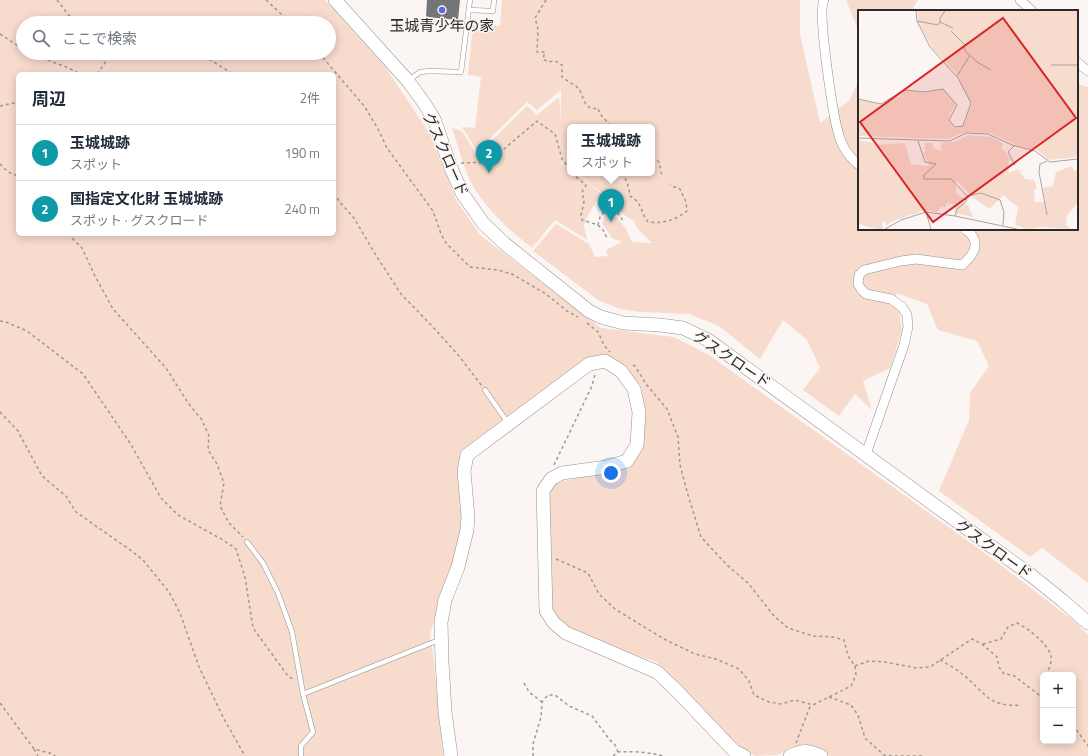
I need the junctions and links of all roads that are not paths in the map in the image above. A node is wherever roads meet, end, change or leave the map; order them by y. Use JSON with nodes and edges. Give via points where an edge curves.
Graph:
{"nodes":[{"id":1,"x":335,"y":0,"type":"edge"},
{"id":2,"x":470,"y":0,"type":"edge"},
{"id":3,"x":494,"y":0,"type":"edge"},
{"id":4,"x":1020,"y":0,"type":"edge"},
{"id":5,"x":822,"y":1,"type":"edge"},
{"id":6,"x":469,"y":10,"type":"junction"},
{"id":7,"x":1031,"y":10,"type":"edge"},
{"id":8,"x":1078,"y":63,"type":"edge"},
{"id":9,"x":1088,"y":71,"type":"edge"},
{"id":10,"x":408,"y":81,"type":"junction"},
{"id":11,"x":858,"y":165,"type":"edge"},
{"id":12,"x":966,"y":230,"type":"edge"},
{"id":13,"x":485,"y":390,"type":"road end"},
{"id":14,"x":509,"y":424,"type":"junction"},
{"id":15,"x":866,"y":454,"type":"junction"},
{"id":16,"x":247,"y":542,"type":"road end"},
{"id":17,"x":1088,"y":624,"type":"edge"},
{"id":18,"x":441,"y":639,"type":"junction"},
{"id":19,"x":303,"y":694,"type":"junction"},
{"id":20,"x":301,"y":756,"type":"edge"},
{"id":21,"x":451,"y":756,"type":"edge"},
{"id":22,"x":744,"y":756,"type":"edge"},
{"id":23,"x":790,"y":756,"type":"edge"},
{"id":24,"x":821,"y":756,"type":"edge"}],
"edges":[{"from":1,"to":10,"type":"street","name":"グスクロード"},
{"from":2,"to":6,"type":"lane"},
{"from":3,"to":6,"type":"lane","via":[[493,12]]},
{"from":4,"to":7,"type":"street"},
{"from":5,"to":11,"type":"street","via":[[826,60],[838,132],[843,146]]},
{"from":6,"to":10,"type":"lane","via":[[461,72],[420,72]]},
{"from":8,"to":9,"type":"street"},
{"from":10,"to":15,"type":"street","name":"グスクロード","via":[[434,119],[462,193],[482,223],[505,244],[589,311],[601,317],[623,323],[683,328],[708,340]]},
{"from":12,"to":15,"type":"street","via":[[971,233],[975,246],[972,256],[962,265],[916,259],[864,270],[860,275],[858,284],[866,294],[891,298],[902,307],[907,315],[908,327]]},
{"from":13,"to":14,"type":"lane"},
{"from":14,"to":18,"type":"street","via":[[467,455],[464,471],[467,530],[458,567],[446,600],[441,622]]},
{"from":14,"to":22,"type":"street","via":[[589,364],[603,363],[621,371],[634,389],[639,412],[637,445],[627,461],[562,474],[551,479],[544,491],[546,611],[554,623],[566,633],[657,672],[734,751]]},
{"from":15,"to":17,"type":"street","name":"グスクロード","via":[[1032,576]]},
{"from":16,"to":19,"type":"lane","via":[[264,563],[278,594],[292,632]]},
{"from":18,"to":19,"type":"lane"},
{"from":18,"to":21,"type":"street"},
{"from":19,"to":20,"type":"lane","via":[[313,732],[301,746]]},
{"from":23,"to":24,"type":"street","via":[[802,751]]}]}
